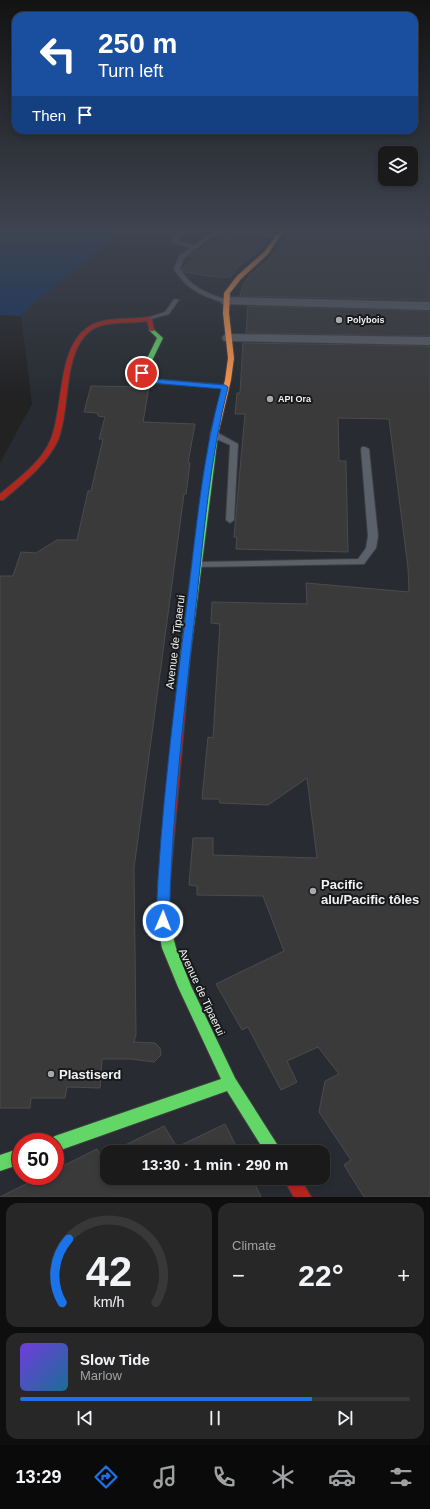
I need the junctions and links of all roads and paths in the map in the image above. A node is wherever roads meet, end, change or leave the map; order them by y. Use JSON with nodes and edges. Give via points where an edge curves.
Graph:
{"nodes":[{"id":1,"x":189,"y":285,"type":"edge"},
{"id":2,"x":232,"y":285,"type":"edge"},
{"id":3,"x":176,"y":300,"type":"dead end"},
{"id":4,"x":226,"y":301,"type":"junction"},
{"id":5,"x":430,"y":306,"type":"edge"},
{"id":6,"x":149,"y":320,"type":"junction"},
{"id":7,"x":229,"y":338,"type":"junction"},
{"id":8,"x":430,"y":341,"type":"edge"},
{"id":9,"x":225,"y":387,"type":"junction"},
{"id":10,"x":215,"y":435,"type":"junction"},
{"id":11,"x":365,"y":449,"type":"dead end"},
{"id":12,"x":0,"y":498,"type":"edge"},
{"id":13,"x":230,"y":520,"type":"dead end"},
{"id":14,"x":197,"y":565,"type":"junction"},
{"id":15,"x":230,"y":1083,"type":"junction"},
{"id":16,"x":64,"y":1141,"type":"edge"},
{"id":17,"x":270,"y":1145,"type":"edge"},
{"id":18,"x":12,"y":1159,"type":"edge"},
{"id":19,"x":0,"y":1163,"type":"edge"},
{"id":20,"x":295,"y":1185,"type":"edge"},
{"id":21,"x":303,"y":1197,"type":"edge"}],
"edges":[{"from":1,"to":4,"type":"lane","via":[[203,294]]},
{"from":2,"to":4,"type":"main road","name":"Avenue de Tipaerui"},
{"from":3,"to":6,"type":"lane","via":[[167,313]]},
{"from":4,"to":5,"type":"street"},
{"from":4,"to":7,"type":"main road","name":"Avenue de Tipaerui"},
{"from":6,"to":9,"type":"main road","via":[[150,328],[160,338],[145,365],[142,373],[145,378],[152,381]]},
{"from":6,"to":12,"type":"main road","via":[[112,323],[84,332],[70,364],[66,396],[54,439],[29,473]]},
{"from":7,"to":8,"type":"street"},
{"from":7,"to":9,"type":"main road","name":"Avenue de Tipaerui","via":[[231,349]]},
{"from":9,"to":10,"type":"main road","name":"Avenue de Tipaerui"},
{"from":10,"to":13,"type":"lane","via":[[234,444]]},
{"from":10,"to":14,"type":"main road","name":"Avenue de Tipaerui"},
{"from":11,"to":14,"type":"lane","via":[[373,536],[371,548],[361,562]]},
{"from":14,"to":15,"type":"main road","name":"Avenue de Tipaerui","via":[[173,774],[163,921],[169,948],[185,987]]},
{"from":15,"to":16,"type":"main road"},
{"from":15,"to":17,"type":"main road","name":"Avenue de Tipaerui"},
{"from":18,"to":19,"type":"main road"},
{"from":20,"to":21,"type":"main road"}]}
